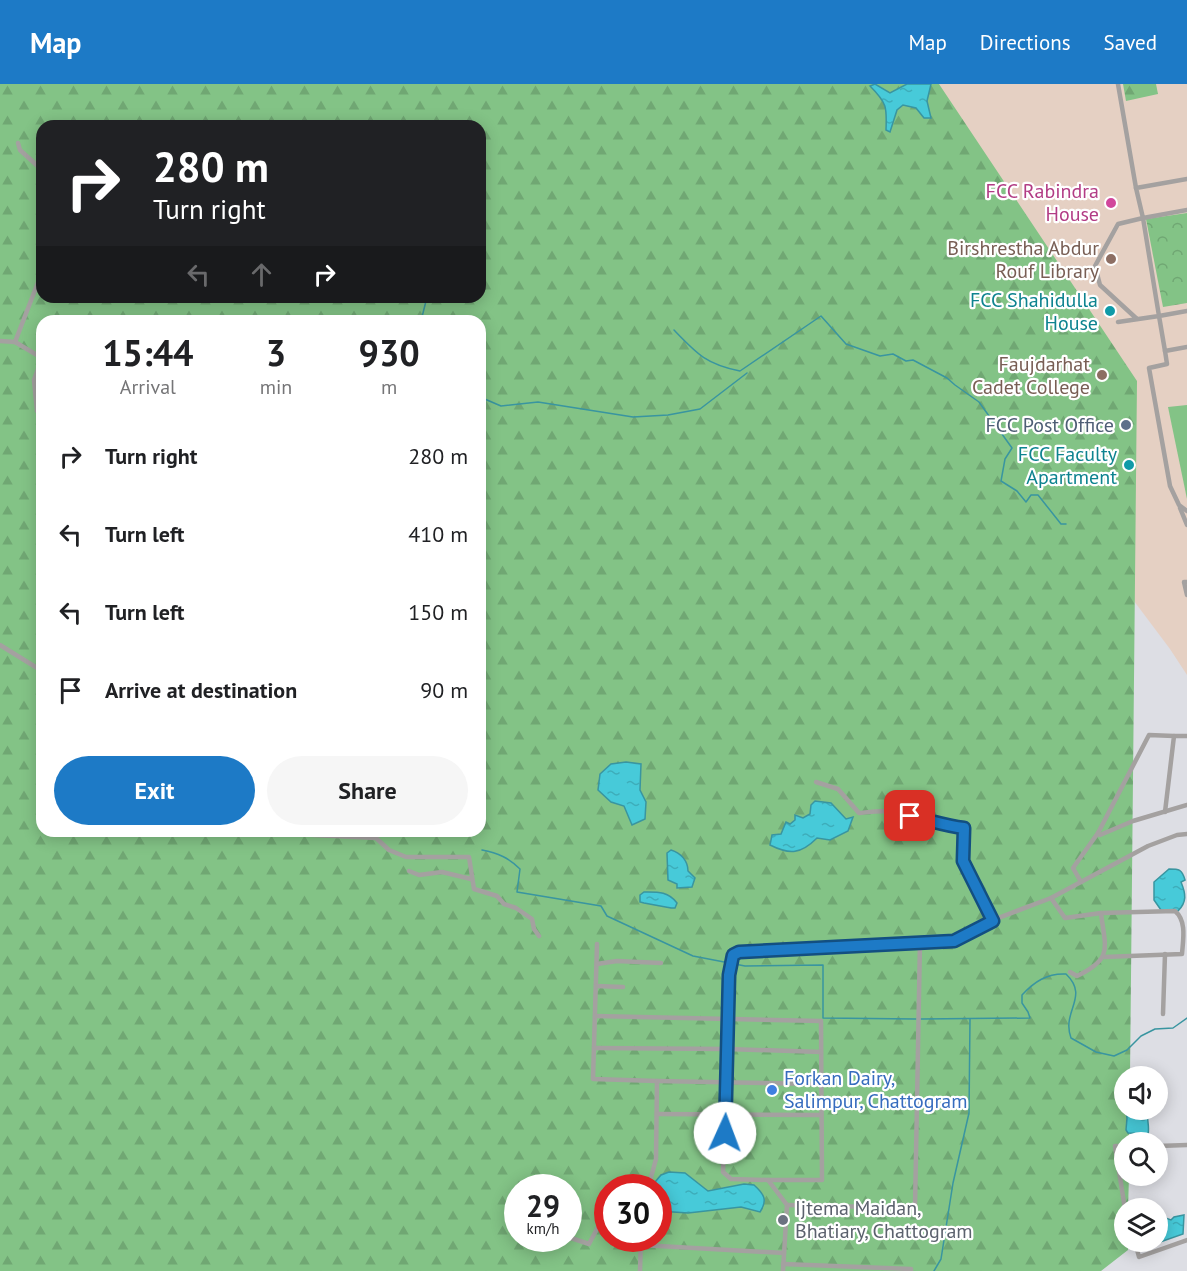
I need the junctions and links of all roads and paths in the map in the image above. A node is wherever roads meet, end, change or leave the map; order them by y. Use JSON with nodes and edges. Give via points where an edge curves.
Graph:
{"nodes":[{"id":1,"x":1118,"y":84,"type":"edge"},
{"id":2,"x":18,"y":143,"type":"dead end"},
{"id":3,"x":36,"y":165,"type":"edge"},
{"id":4,"x":1187,"y":179,"type":"edge"},
{"id":5,"x":1136,"y":188,"type":"junction"},
{"id":6,"x":1187,"y":210,"type":"edge"},
{"id":7,"x":1143,"y":218,"type":"junction"},
{"id":8,"x":36,"y":288,"type":"edge"},
{"id":9,"x":1187,"y":311,"type":"edge"},
{"id":10,"x":1160,"y":316,"type":"junction"},
{"id":11,"x":1137,"y":319,"type":"junction"},
{"id":12,"x":1118,"y":322,"type":"dead end"},
{"id":13,"x":0,"y":341,"type":"edge"},
{"id":14,"x":15,"y":342,"type":"junction"},
{"id":15,"x":1187,"y":347,"type":"edge"},
{"id":16,"x":1165,"y":351,"type":"junction"},
{"id":17,"x":36,"y":354,"type":"edge"},
{"id":18,"x":36,"y":374,"type":"edge"},
{"id":19,"x":36,"y":401,"type":"edge"},
{"id":20,"x":1179,"y":505,"type":"junction"},
{"id":21,"x":1187,"y":511,"type":"edge"},
{"id":22,"x":1187,"y":525,"type":"edge"},
{"id":23,"x":1187,"y":582,"type":"edge"},
{"id":24,"x":1187,"y":595,"type":"edge"},
{"id":25,"x":0,"y":645,"type":"edge"},
{"id":26,"x":36,"y":667,"type":"edge"},
{"id":27,"x":1174,"y":736,"type":"junction"},
{"id":28,"x":1187,"y":736,"type":"edge"},
{"id":29,"x":816,"y":782,"type":"dead end"},
{"id":30,"x":1187,"y":805,"type":"edge"},
{"id":31,"x":1165,"y":812,"type":"junction"},
{"id":32,"x":1098,"y":833,"type":"junction"},
{"id":33,"x":1187,"y":834,"type":"edge"},
{"id":34,"x":350,"y":837,"type":"edge"},
{"id":35,"x":369,"y":838,"type":"joint"},
{"id":36,"x":409,"y":872,"type":"dead end"},
{"id":37,"x":471,"y":879,"type":"junction"},
{"id":38,"x":1082,"y":882,"type":"junction"},
{"id":39,"x":1051,"y":898,"type":"junction"},
{"id":40,"x":1101,"y":914,"type":"junction"},
{"id":41,"x":993,"y":921,"type":"junction"},
{"id":42,"x":539,"y":936,"type":"dead end"},
{"id":43,"x":920,"y":942,"type":"junction"},
{"id":44,"x":597,"y":944,"type":"dead end"},
{"id":45,"x":1185,"y":951,"type":"edge"},
{"id":46,"x":1165,"y":954,"type":"junction"},
{"id":47,"x":1104,"y":957,"type":"junction"},
{"id":48,"x":661,"y":963,"type":"dead end"},
{"id":49,"x":597,"y":964,"type":"junction"},
{"id":50,"x":1070,"y":972,"type":"dead end"},
{"id":51,"x":596,"y":986,"type":"junction"},
{"id":52,"x":623,"y":987,"type":"dead end"},
{"id":53,"x":1163,"y":1014,"type":"dead end"},
{"id":54,"x":595,"y":1016,"type":"junction"},
{"id":55,"x":728,"y":1019,"type":"junction"},
{"id":56,"x":594,"y":1048,"type":"junction"},
{"id":57,"x":727,"y":1049,"type":"junction"},
{"id":58,"x":821,"y":1052,"type":"junction"},
{"id":59,"x":657,"y":1081,"type":"junction"},
{"id":60,"x":726,"y":1082,"type":"junction"},
{"id":61,"x":821,"y":1084,"type":"junction"},
{"id":62,"x":657,"y":1114,"type":"junction"},
{"id":63,"x":726,"y":1114,"type":"junction"},
{"id":64,"x":822,"y":1115,"type":"junction"},
{"id":65,"x":1187,"y":1145,"type":"edge"},
{"id":66,"x":1168,"y":1146,"type":"edge"},
{"id":67,"x":652,"y":1174,"type":"edge"},
{"id":68,"x":768,"y":1180,"type":"junction"},
{"id":69,"x":787,"y":1205,"type":"junction"},
{"id":70,"x":594,"y":1235,"type":"edge"},
{"id":71,"x":1187,"y":1240,"type":"edge"},
{"id":72,"x":582,"y":1242,"type":"edge"},
{"id":73,"x":672,"y":1244,"type":"edge"},
{"id":74,"x":1168,"y":1247,"type":"edge"},
{"id":75,"x":641,"y":1252,"type":"edge"},
{"id":76,"x":1138,"y":1252,"type":"edge"},
{"id":77,"x":1153,"y":1252,"type":"edge"},
{"id":78,"x":784,"y":1253,"type":"junction"},
{"id":79,"x":783,"y":1264,"type":"junction"},
{"id":80,"x":640,"y":1271,"type":"edge"},
{"id":81,"x":783,"y":1271,"type":"edge"},
{"id":82,"x":911,"y":1271,"type":"edge"}],
"edges":[{"from":1,"to":5,"type":"street"},
{"from":2,"to":3,"type":"street"},
{"from":4,"to":5,"type":"street"},
{"from":5,"to":7,"type":"street"},
{"from":6,"to":7,"type":"street"},
{"from":7,"to":10,"type":"street"},
{"from":7,"to":11,"type":"street","via":[[1118,224],[1095,266],[1100,285]]},
{"from":8,"to":14,"type":"street"},
{"from":9,"to":10,"type":"street"},
{"from":10,"to":11,"type":"street"},
{"from":10,"to":16,"type":"street"},
{"from":11,"to":12,"type":"street"},
{"from":13,"to":14,"type":"street"},
{"from":14,"to":17,"type":"street"},
{"from":15,"to":16,"type":"street"},
{"from":16,"to":20,"type":"street","via":[[1167,363],[1149,368],[1170,486]]},
{"from":18,"to":19,"type":"street"},
{"from":20,"to":21,"type":"street"},
{"from":20,"to":22,"type":"street"},
{"from":23,"to":24,"type":"street"},
{"from":25,"to":26,"type":"street"},
{"from":27,"to":28,"type":"street"},
{"from":27,"to":31,"type":"street"},
{"from":27,"to":32,"type":"street","via":[[1149,735]]},
{"from":29,"to":41,"type":"street","via":[[838,789],[859,813],[892,811],[964,828],[963,861]]},
{"from":30,"to":31,"type":"street"},
{"from":31,"to":32,"type":"street","via":[[1100,836]]},
{"from":32,"to":38,"type":"street","via":[[1073,868]]},
{"from":33,"to":38,"type":"street","via":[[1148,846]]},
{"from":34,"to":35,"type":"street"},
{"from":35,"to":37,"type":"street","via":[[376,838],[389,850],[406,857],[469,857]]},
{"from":36,"to":37,"type":"street","via":[[442,872]]},
{"from":37,"to":42,"type":"street","via":[[474,889],[497,896],[532,919]]},
{"from":38,"to":39,"type":"street"},
{"from":39,"to":40,"type":"street","via":[[1065,918]]},
{"from":39,"to":41,"type":"street"},
{"from":40,"to":45,"type":"street","via":[[1175,911],[1184,927]]},
{"from":40,"to":47,"type":"street","via":[[1107,949]]},
{"from":41,"to":43,"type":"street","via":[[954,941]]},
{"from":43,"to":55,"type":"street","via":[[739,952],[733,955],[729,975]]},
{"from":43,"to":69,"type":"street","via":[[915,1208]]},
{"from":44,"to":49,"type":"street"},
{"from":45,"to":46,"type":"street"},
{"from":46,"to":47,"type":"street"},
{"from":46,"to":53,"type":"street"},
{"from":47,"to":50,"type":"street","via":[[1077,976]]},
{"from":48,"to":49,"type":"street"},
{"from":49,"to":51,"type":"street"},
{"from":51,"to":52,"type":"street"},
{"from":51,"to":54,"type":"street"},
{"from":54,"to":55,"type":"street"},
{"from":54,"to":56,"type":"street"},
{"from":55,"to":57,"type":"street"},
{"from":55,"to":58,"type":"street","via":[[821,1021]]},
{"from":56,"to":57,"type":"street"},
{"from":56,"to":59,"type":"street","via":[[593,1079]]},
{"from":57,"to":58,"type":"street"},
{"from":57,"to":60,"type":"street"},
{"from":58,"to":61,"type":"street"},
{"from":59,"to":60,"type":"street"},
{"from":59,"to":62,"type":"street"},
{"from":60,"to":61,"type":"street"},
{"from":60,"to":63,"type":"street"},
{"from":61,"to":64,"type":"street"},
{"from":62,"to":63,"type":"street"},
{"from":62,"to":67,"type":"street"},
{"from":63,"to":64,"type":"street"},
{"from":63,"to":68,"type":"street","via":[[723,1172],[731,1179]]},
{"from":64,"to":68,"type":"street","via":[[822,1180]]},
{"from":65,"to":66,"type":"street"},
{"from":68,"to":69,"type":"street"},
{"from":69,"to":78,"type":"street"},
{"from":70,"to":72,"type":"street","via":[[589,1244]]},
{"from":71,"to":74,"type":"street"},
{"from":73,"to":78,"type":"street"},
{"from":75,"to":80,"type":"street"},
{"from":76,"to":77,"type":"street","via":[[1139,1257]]},
{"from":78,"to":79,"type":"street"},
{"from":79,"to":81,"type":"street"},
{"from":79,"to":82,"type":"street"}]}
